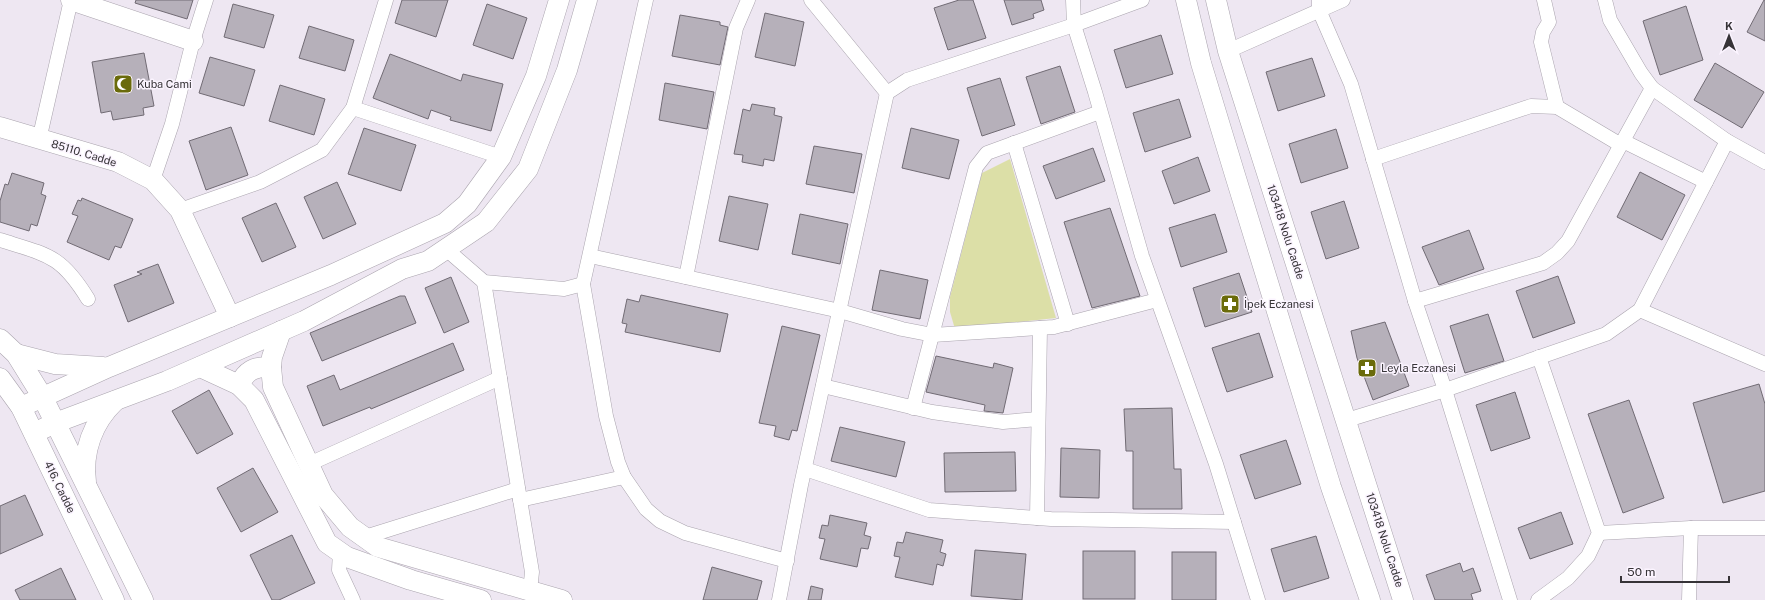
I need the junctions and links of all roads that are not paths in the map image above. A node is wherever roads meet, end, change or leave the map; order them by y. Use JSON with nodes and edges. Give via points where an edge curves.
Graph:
{"nodes":[{"id":1,"x":71,"y":0,"type":"edge"},
{"id":2,"x":206,"y":0,"type":"edge"},
{"id":3,"x":386,"y":0,"type":"edge"},
{"id":4,"x":559,"y":0,"type":"edge"},
{"id":5,"x":587,"y":0,"type":"edge"},
{"id":6,"x":646,"y":0,"type":"edge"},
{"id":7,"x":811,"y":0,"type":"edge"},
{"id":8,"x":1073,"y":0,"type":"edge"},
{"id":9,"x":1142,"y":0,"type":"edge"},
{"id":10,"x":1186,"y":0,"type":"edge"},
{"id":11,"x":1216,"y":0,"type":"edge"},
{"id":12,"x":1343,"y":0,"type":"edge"},
{"id":13,"x":1544,"y":0,"type":"edge"},
{"id":14,"x":1605,"y":0,"type":"edge"},
{"id":15,"x":744,"y":1,"type":"edge"},
{"id":16,"x":1319,"y":5,"type":"edge"},
{"id":17,"x":1074,"y":25,"type":"junction"},
{"id":18,"x":193,"y":41,"type":"junction"},
{"id":19,"x":1228,"y":51,"type":"junction"},
{"id":20,"x":1652,"y":88,"type":"junction"},
{"id":21,"x":887,"y":93,"type":"junction"},
{"id":22,"x":1557,"y":107,"type":"junction"},
{"id":23,"x":353,"y":108,"type":"junction"},
{"id":24,"x":1100,"y":112,"type":"junction"},
{"id":25,"x":0,"y":127,"type":"edge"},
{"id":26,"x":39,"y":140,"type":"junction"},
{"id":27,"x":1727,"y":141,"type":"junction"},
{"id":28,"x":1014,"y":143,"type":"junction"},
{"id":29,"x":1622,"y":143,"type":"junction"},
{"id":30,"x":501,"y":157,"type":"junction"},
{"id":31,"x":1373,"y":159,"type":"junction"},
{"id":32,"x":1765,"y":162,"type":"edge"},
{"id":33,"x":153,"y":180,"type":"junction"},
{"id":34,"x":1706,"y":182,"type":"junction"},
{"id":35,"x":180,"y":210,"type":"junction"},
{"id":36,"x":0,"y":240,"type":"edge"},
{"id":37,"x":446,"y":249,"type":"junction"},
{"id":38,"x":590,"y":256,"type":"junction"},
{"id":39,"x":686,"y":276,"type":"junction"},
{"id":40,"x":484,"y":282,"type":"junction"},
{"id":41,"x":583,"y":284,"type":"junction"},
{"id":42,"x":88,"y":300,"type":"dead end"},
{"id":43,"x":1157,"y":300,"type":"junction"},
{"id":44,"x":1415,"y":301,"type":"junction"},
{"id":45,"x":1640,"y":310,"type":"junction"},
{"id":46,"x":840,"y":312,"type":"junction"},
{"id":47,"x":230,"y":317,"type":"junction"},
{"id":48,"x":1068,"y":324,"type":"junction"},
{"id":49,"x":1040,"y":328,"type":"junction"},
{"id":50,"x":281,"y":331,"type":"junction"},
{"id":51,"x":933,"y":335,"type":"junction"},
{"id":52,"x":0,"y":339,"type":"edge"},
{"id":53,"x":16,"y":354,"type":"junction"},
{"id":54,"x":1539,"y":357,"type":"junction"},
{"id":55,"x":1765,"y":364,"type":"edge"},
{"id":56,"x":200,"y":366,"type":"junction"},
{"id":57,"x":109,"y":367,"type":"junction"},
{"id":58,"x":271,"y":367,"type":"junction"},
{"id":59,"x":0,"y":378,"type":"edge"},
{"id":60,"x":500,"y":378,"type":"junction"},
{"id":61,"x":239,"y":385,"type":"junction"},
{"id":62,"x":823,"y":386,"type":"junction"},
{"id":63,"x":1445,"y":390,"type":"junction"},
{"id":64,"x":42,"y":396,"type":"junction"},
{"id":65,"x":117,"y":400,"type":"junction"},
{"id":66,"x":21,"y":406,"type":"junction"},
{"id":67,"x":913,"y":408,"type":"junction"},
{"id":68,"x":1038,"y":419,"type":"junction"},
{"id":69,"x":1347,"y":420,"type":"junction"},
{"id":70,"x":55,"y":423,"type":"junction"},
{"id":71,"x":34,"y":433,"type":"junction"},
{"id":72,"x":309,"y":464,"type":"junction"},
{"id":73,"x":805,"y":469,"type":"junction"},
{"id":74,"x":624,"y":477,"type":"junction"},
{"id":75,"x":89,"y":494,"type":"junction"},
{"id":76,"x":519,"y":495,"type":"junction"},
{"id":77,"x":1037,"y":518,"type":"junction"},
{"id":78,"x":1234,"y":522,"type":"junction"},
{"id":79,"x":1691,"y":528,"type":"junction"},
{"id":80,"x":1765,"y":528,"type":"edge"},
{"id":81,"x":1599,"y":533,"type":"junction"},
{"id":82,"x":365,"y":537,"type":"junction"},
{"id":83,"x":340,"y":552,"type":"junction"},
{"id":84,"x":786,"y":560,"type":"junction"},
{"id":85,"x":530,"y":591,"type":"junction"},
{"id":86,"x":114,"y":600,"type":"edge"},
{"id":87,"x":143,"y":600,"type":"edge"},
{"id":88,"x":352,"y":600,"type":"edge"},
{"id":89,"x":481,"y":600,"type":"edge"},
{"id":90,"x":562,"y":600,"type":"edge"},
{"id":91,"x":779,"y":600,"type":"edge"},
{"id":92,"x":1258,"y":600,"type":"edge"},
{"id":93,"x":1370,"y":600,"type":"edge"},
{"id":94,"x":1404,"y":600,"type":"edge"},
{"id":95,"x":1510,"y":600,"type":"edge"},
{"id":96,"x":1538,"y":600,"type":"edge"},
{"id":97,"x":1689,"y":600,"type":"edge"}],
"edges":[{"from":1,"to":18,"type":"main road"},
{"from":1,"to":26,"type":"street"},
{"from":2,"to":18,"type":"street"},
{"from":3,"to":23,"type":"street"},
{"from":4,"to":30,"type":"main road","via":[[536,76]]},
{"from":5,"to":37,"type":"main road","via":[[567,70],[528,168],[486,222]]},
{"from":6,"to":38,"type":"street"},
{"from":7,"to":21,"type":"street"},
{"from":8,"to":17,"type":"street"},
{"from":9,"to":17,"type":"street"},
{"from":10,"to":93,"type":"main road","via":[[1201,63],[1237,183],[1331,487]]},
{"from":11,"to":19,"type":"main road","name":"103418 Nolu Cadde"},
{"from":12,"to":16,"type":"street"},
{"from":13,"to":22,"type":"street","via":[[1549,22],[1541,42]]},
{"from":14,"to":20,"type":"street","via":[[1610,20]]},
{"from":15,"to":39,"type":"street","via":[[736,28]]},
{"from":16,"to":19,"type":"street"},
{"from":16,"to":31,"type":"street","via":[[1351,84]]},
{"from":17,"to":21,"type":"street","via":[[908,80]]},
{"from":17,"to":24,"type":"street"},
{"from":18,"to":33,"type":"street","via":[[172,124]]},
{"from":19,"to":69,"type":"main road","name":"103418 Nolu Cadde"},
{"from":20,"to":27,"type":"street"},
{"from":20,"to":29,"type":"street"},
{"from":21,"to":46,"type":"street"},
{"from":22,"to":29,"type":"street"},
{"from":22,"to":31,"type":"street","via":[[1531,106]]},
{"from":23,"to":30,"type":"street"},
{"from":23,"to":35,"type":"street","via":[[322,150],[260,182]]},
{"from":24,"to":28,"type":"street"},
{"from":24,"to":43,"type":"street"},
{"from":25,"to":26,"type":"main road","name":"85110. Cadde"},
{"from":26,"to":33,"type":"main road","name":"85110. Cadde","via":[[118,162]]},
{"from":27,"to":32,"type":"street"},
{"from":27,"to":34,"type":"street"},
{"from":28,"to":48,"type":"street"},
{"from":28,"to":51,"type":"street","via":[[987,153],[976,167]]},
{"from":29,"to":34,"type":"street"},
{"from":29,"to":44,"type":"street","via":[[1568,241],[1557,253],[1543,263]]},
{"from":30,"to":47,"type":"main road","via":[[467,204],[445,223],[332,275]]},
{"from":31,"to":44,"type":"street"},
{"from":33,"to":35,"type":"main road","name":"85110. Cadde"},
{"from":34,"to":45,"type":"street"},
{"from":35,"to":47,"type":"main road","name":"85110. Cadde"},
{"from":36,"to":42,"type":"street","via":[[43,254],[60,263],[75,279]]},
{"from":37,"to":40,"type":"street"},
{"from":37,"to":50,"type":"main road","via":[[428,261],[402,269]]},
{"from":38,"to":39,"type":"street"},
{"from":38,"to":41,"type":"street"},
{"from":39,"to":46,"type":"street"},
{"from":40,"to":41,"type":"street","via":[[564,289]]},
{"from":40,"to":60,"type":"street"},
{"from":41,"to":74,"type":"street","via":[[606,416]]},
{"from":43,"to":48,"type":"street"},
{"from":43,"to":78,"type":"street","via":[[1216,464]]},
{"from":44,"to":63,"type":"street"},
{"from":45,"to":54,"type":"street","via":[[1606,334]]},
{"from":45,"to":55,"type":"street"},
{"from":46,"to":51,"type":"street"},
{"from":46,"to":62,"type":"street"},
{"from":47,"to":57,"type":"main road"},
{"from":48,"to":49,"type":"street"},
{"from":49,"to":51,"type":"street"},
{"from":49,"to":68,"type":"street"},
{"from":50,"to":56,"type":"main road"},
{"from":50,"to":58,"type":"main road"},
{"from":51,"to":67,"type":"street"},
{"from":52,"to":53,"type":"main road"},
{"from":53,"to":57,"type":"main road","via":[[55,364]]},
{"from":53,"to":64,"type":"main road"},
{"from":54,"to":63,"type":"street"},
{"from":54,"to":81,"type":"street"},
{"from":56,"to":61,"type":"main road"},
{"from":56,"to":65,"type":"main road"},
{"from":57,"to":64,"type":"main road"},
{"from":58,"to":61,"type":"main road","via":[[252,368],[244,375]]},
{"from":58,"to":72,"type":"main road","via":[[273,387]]},
{"from":59,"to":66,"type":"main road","name":"416. Cadde"},
{"from":60,"to":72,"type":"street"},
{"from":60,"to":76,"type":"street"},
{"from":61,"to":83,"type":"main road","via":[[254,400],[327,543]]},
{"from":62,"to":67,"type":"street"},
{"from":62,"to":73,"type":"street"},
{"from":63,"to":69,"type":"street"},
{"from":63,"to":95,"type":"street"},
{"from":64,"to":66,"type":"main road"},
{"from":64,"to":70,"type":"main road"},
{"from":65,"to":70,"type":"main road"},
{"from":65,"to":75,"type":"main road","via":[[100,418],[89,441],[85,467]]},
{"from":66,"to":71,"type":"main road","name":"416. Cadde"},
{"from":67,"to":68,"type":"street","via":[[1003,422]]},
{"from":68,"to":77,"type":"street"},
{"from":69,"to":94,"type":"main road","name":"103418 Nolu Cadde"},
{"from":70,"to":71,"type":"main road"},
{"from":70,"to":75,"type":"main road"},
{"from":71,"to":86,"type":"main road","name":"416. Cadde"},
{"from":72,"to":82,"type":"main road","via":[[323,495],[350,527]]},
{"from":73,"to":77,"type":"street","via":[[929,510]]},
{"from":73,"to":84,"type":"street"},
{"from":74,"to":76,"type":"street"},
{"from":74,"to":84,"type":"street","via":[[646,509],[660,522],[685,533]]},
{"from":75,"to":87,"type":"main road"},
{"from":76,"to":82,"type":"street"},
{"from":76,"to":85,"type":"street","via":[[532,572]]},
{"from":77,"to":78,"type":"street"},
{"from":78,"to":92,"type":"street"},
{"from":79,"to":80,"type":"street"},
{"from":79,"to":81,"type":"street"},
{"from":79,"to":97,"type":"street"},
{"from":81,"to":96,"type":"street","via":[[1588,556],[1568,578]]},
{"from":82,"to":85,"type":"main road","via":[[378,547]]},
{"from":83,"to":88,"type":"street","via":[[339,570]]},
{"from":83,"to":89,"type":"main road","via":[[378,569]]},
{"from":84,"to":91,"type":"street"},
{"from":85,"to":90,"type":"main road"}]}
